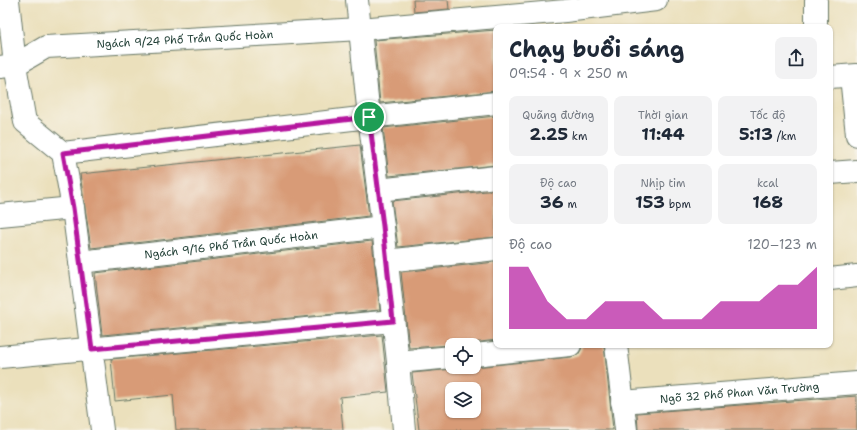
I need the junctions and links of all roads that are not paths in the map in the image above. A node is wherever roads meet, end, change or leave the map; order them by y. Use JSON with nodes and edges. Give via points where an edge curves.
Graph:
{"nodes":[{"id":1,"x":8,"y":0,"type":"edge"},
{"id":2,"x":357,"y":0,"type":"edge"},
{"id":3,"x":656,"y":0,"type":"edge"},
{"id":4,"x":816,"y":0,"type":"edge"},
{"id":5,"x":566,"y":13,"type":"edge"},
{"id":6,"x":816,"y":24,"type":"edge"},
{"id":7,"x":360,"y":29,"type":"junction"},
{"id":8,"x":7,"y":66,"type":"edge"},
{"id":9,"x":846,"y":76,"type":"edge"},
{"id":10,"x":493,"y":103,"type":"edge"},
{"id":11,"x":369,"y":117,"type":"junction"},
{"id":12,"x":857,"y":135,"type":"edge"},
{"id":13,"x":63,"y":153,"type":"junction"},
{"id":14,"x":857,"y":171,"type":"edge"},
{"id":15,"x":833,"y":173,"type":"edge"},
{"id":16,"x":493,"y":177,"type":"edge"},
{"id":17,"x":378,"y":190,"type":"junction"},
{"id":18,"x":73,"y":208,"type":"junction"},
{"id":19,"x":0,"y":215,"type":"edge"},
{"id":20,"x":383,"y":226,"type":"junction"},
{"id":21,"x":493,"y":249,"type":"edge"},
{"id":22,"x":386,"y":261,"type":"junction"},
{"id":23,"x":80,"y":262,"type":"junction"},
{"id":24,"x":857,"y":276,"type":"edge"},
{"id":25,"x":833,"y":279,"type":"edge"},
{"id":26,"x":393,"y":321,"type":"junction"},
{"id":27,"x":541,"y":348,"type":"edge"},
{"id":28,"x":616,"y":348,"type":"edge"},
{"id":29,"x":92,"y":349,"type":"junction"},
{"id":30,"x":481,"y":354,"type":"edge"},
{"id":31,"x":0,"y":357,"type":"edge"},
{"id":32,"x":445,"y":358,"type":"edge"},
{"id":33,"x":398,"y":362,"type":"junction"},
{"id":34,"x":857,"y":383,"type":"edge"},
{"id":35,"x":622,"y":402,"type":"junction"},
{"id":36,"x":102,"y":430,"type":"edge"},
{"id":37,"x":400,"y":430,"type":"edge"},
{"id":38,"x":626,"y":430,"type":"edge"}],
"edges":[{"from":1,"to":8,"type":"street"},
{"from":2,"to":7,"type":"street"},
{"from":3,"to":5,"type":"street","name":"Ngách 9/24 Phố Trần Quốc Hoàn"},
{"from":4,"to":6,"type":"street"},
{"from":5,"to":7,"type":"street","name":"Ngách 9/24 Phố Trần Quốc Hoàn"},
{"from":7,"to":8,"type":"street","name":"Ngách 9/24 Phố Trần Quốc Hoàn","via":[[46,47]]},
{"from":7,"to":11,"type":"street"},
{"from":8,"to":13,"type":"street","via":[[26,122]]},
{"from":9,"to":12,"type":"street"},
{"from":10,"to":11,"type":"street"},
{"from":11,"to":13,"type":"street"},
{"from":11,"to":17,"type":"street"},
{"from":13,"to":18,"type":"street"},
{"from":14,"to":15,"type":"street"},
{"from":16,"to":17,"type":"street"},
{"from":17,"to":20,"type":"street"},
{"from":18,"to":19,"type":"street"},
{"from":18,"to":23,"type":"street"},
{"from":20,"to":22,"type":"street"},
{"from":20,"to":23,"type":"street","name":"Ngách 9/16 Phố Trần Quốc Hoàn"},
{"from":21,"to":22,"type":"street"},
{"from":22,"to":26,"type":"street"},
{"from":23,"to":29,"type":"street"},
{"from":24,"to":25,"type":"street"},
{"from":26,"to":29,"type":"street"},
{"from":26,"to":33,"type":"street"},
{"from":27,"to":30,"type":"street"},
{"from":28,"to":35,"type":"street"},
{"from":29,"to":31,"type":"street"},
{"from":29,"to":36,"type":"street"},
{"from":32,"to":33,"type":"street"},
{"from":33,"to":37,"type":"street"},
{"from":34,"to":35,"type":"street","name":"Ngõ 32 Phố Phan Văn Trường"},
{"from":35,"to":38,"type":"street"}]}
